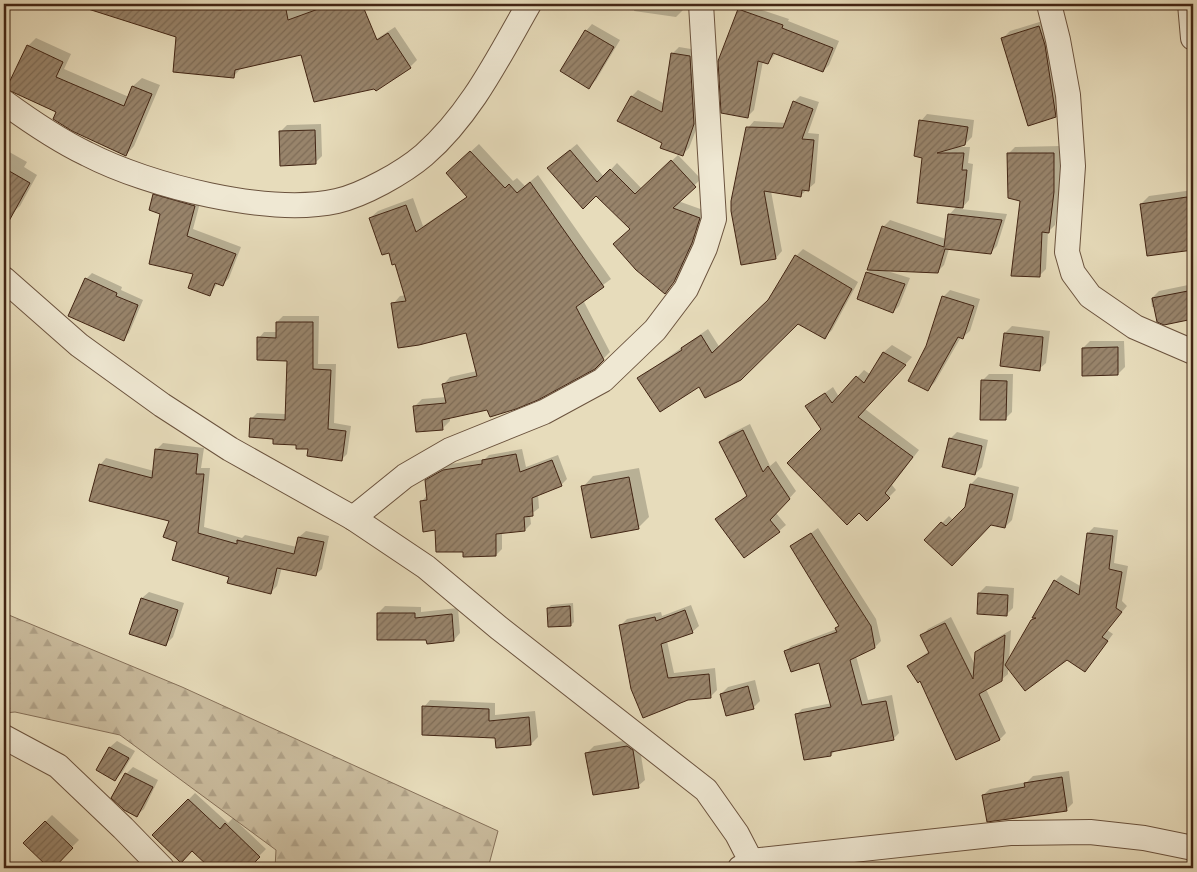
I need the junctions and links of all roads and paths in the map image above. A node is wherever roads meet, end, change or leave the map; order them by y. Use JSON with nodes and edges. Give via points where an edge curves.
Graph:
{"nodes":[{"id":1,"x":529,"y":4,"type":"edge"},
{"id":2,"x":701,"y":4,"type":"edge"},
{"id":3,"x":1049,"y":4,"type":"edge"},
{"id":4,"x":1190,"y":4,"type":"edge"},
{"id":5,"x":1193,"y":38,"type":"edge"},
{"id":6,"x":4,"y":102,"type":"edge"},
{"id":7,"x":4,"y":279,"type":"edge"},
{"id":8,"x":1193,"y":352,"type":"edge"},
{"id":9,"x":353,"y":518,"type":"junction"},
{"id":10,"x":4,"y":737,"type":"edge"},
{"id":11,"x":1193,"y":848,"type":"edge"},
{"id":12,"x":746,"y":865,"type":"edge"},
{"id":13,"x":162,"y":868,"type":"edge"}],
"edges":[{"from":1,"to":6,"type":"street","via":[[475,98],[450,129],[422,157],[386,180],[337,201],[282,206],[229,199],[133,174],[87,154],[30,122]]},
{"from":2,"to":9,"type":"street","via":[[714,219],[686,289],[655,330],[604,380],[544,412],[450,450],[405,476]]},
{"from":3,"to":8,"type":"street","via":[[1068,95],[1073,166],[1067,252],[1073,273],[1090,296],[1135,327]]},
{"from":4,"to":5,"type":"street"},
{"from":7,"to":9,"type":"street","via":[[79,345],[162,405],[230,449]]},
{"from":9,"to":12,"type":"street","via":[[426,567],[706,790],[737,834]]},
{"from":10,"to":13,"type":"street","via":[[58,766]]},
{"from":11,"to":12,"type":"street","via":[[1090,832],[1010,833]]}]}
